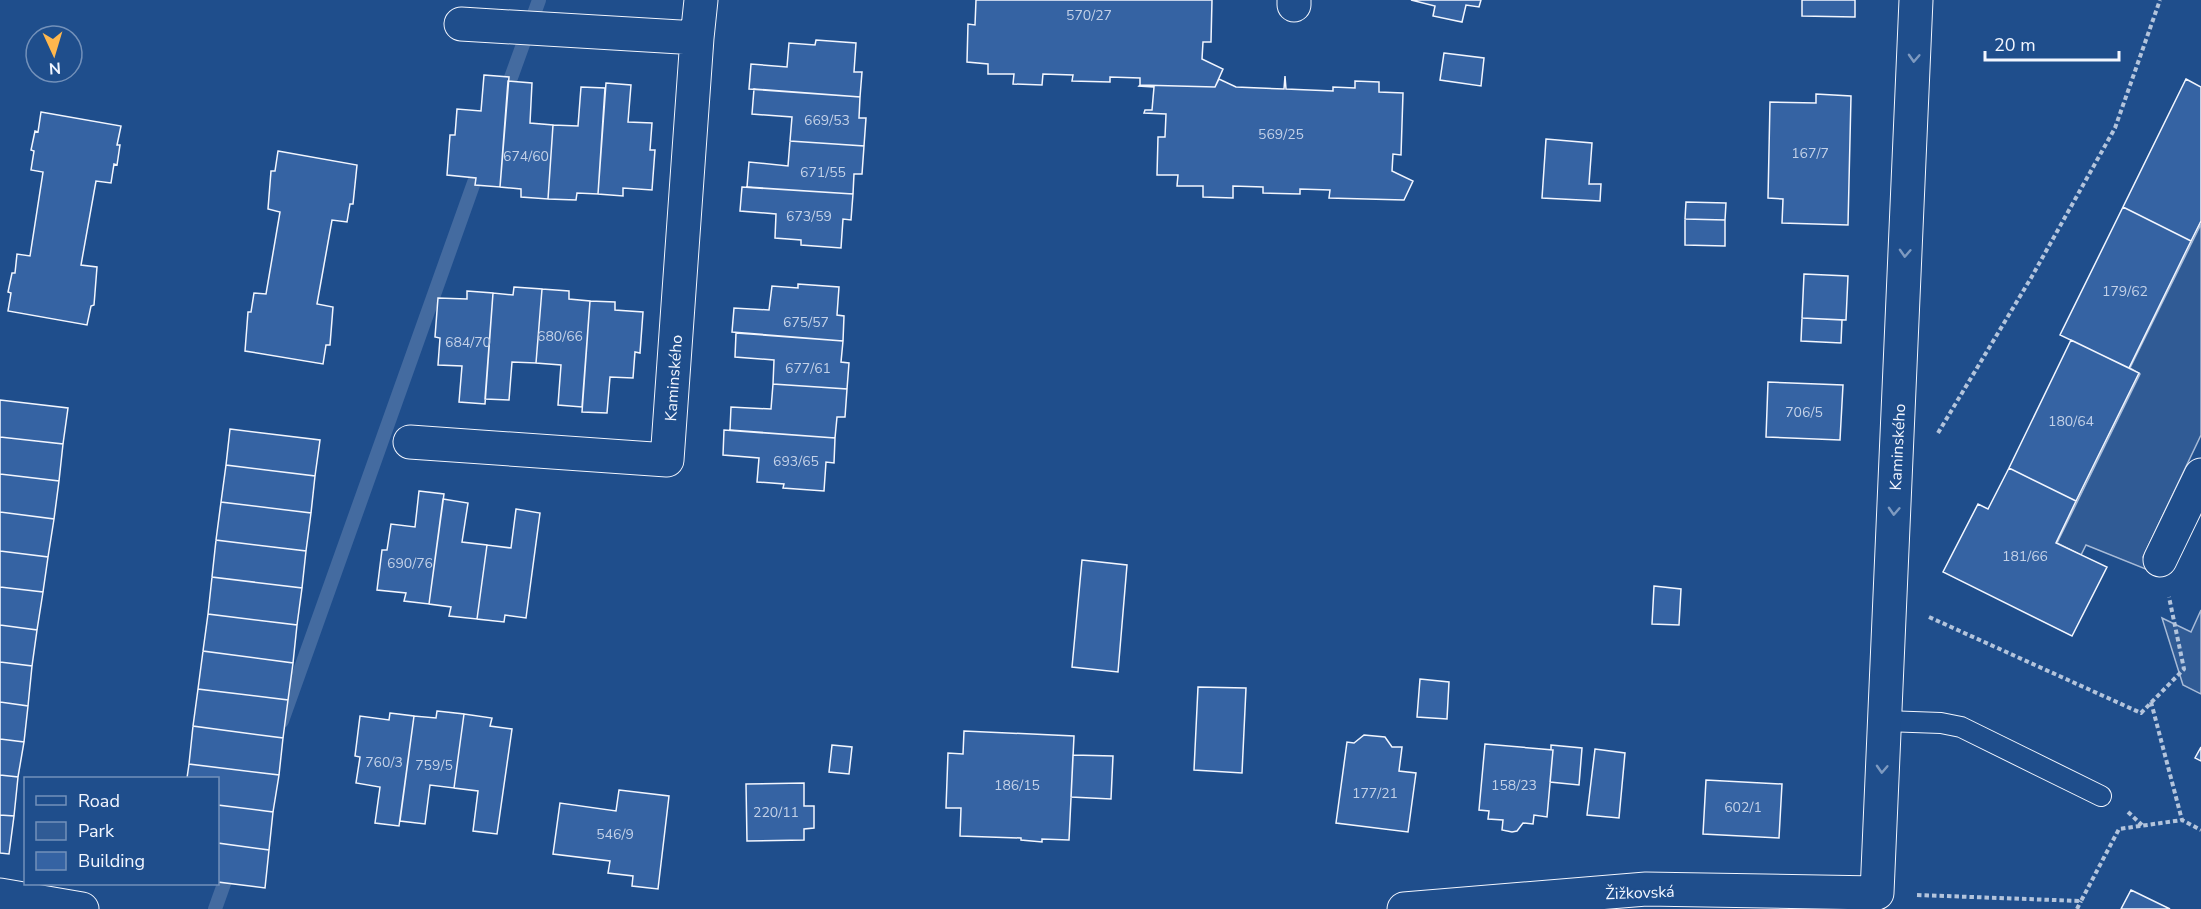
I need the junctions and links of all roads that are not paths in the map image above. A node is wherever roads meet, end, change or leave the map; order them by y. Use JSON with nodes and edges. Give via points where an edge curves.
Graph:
{"nodes":[{"id":1,"x":701,"y":0,"type":"edge"},
{"id":2,"x":1916,"y":0,"type":"edge"},
{"id":3,"x":461,"y":24,"type":"dead end"},
{"id":4,"x":697,"y":38,"type":"junction"},
{"id":5,"x":410,"y":442,"type":"dead end"},
{"id":6,"x":2201,"y":474,"type":"edge"},
{"id":7,"x":2160,"y":560,"type":"road end"},
{"id":8,"x":1884,"y":721,"type":"junction"},
{"id":9,"x":2102,"y":796,"type":"dead end"},
{"id":10,"x":1877,"y":893,"type":"joint"},
{"id":11,"x":0,"y":895,"type":"edge"},
{"id":12,"x":82,"y":909,"type":"edge"},
{"id":13,"x":1404,"y":909,"type":"edge"}],
"edges":[{"from":1,"to":4,"type":"street","name":"Kaminského"},
{"from":2,"to":8,"type":"street","name":"Kaminského","one_way":true},
{"from":3,"to":4,"type":"street"},
{"from":4,"to":5,"type":"street","name":"Kaminského","via":[[667,460]]},
{"from":6,"to":7,"type":"street"},
{"from":8,"to":9,"type":"lane","via":[[1961,727]]},
{"from":8,"to":10,"type":"street","name":"Kaminského","one_way":true},
{"from":10,"to":13,"type":"street","name":"Žižkovská","via":[[1646,889]]},
{"from":11,"to":12,"type":"street"}]}
